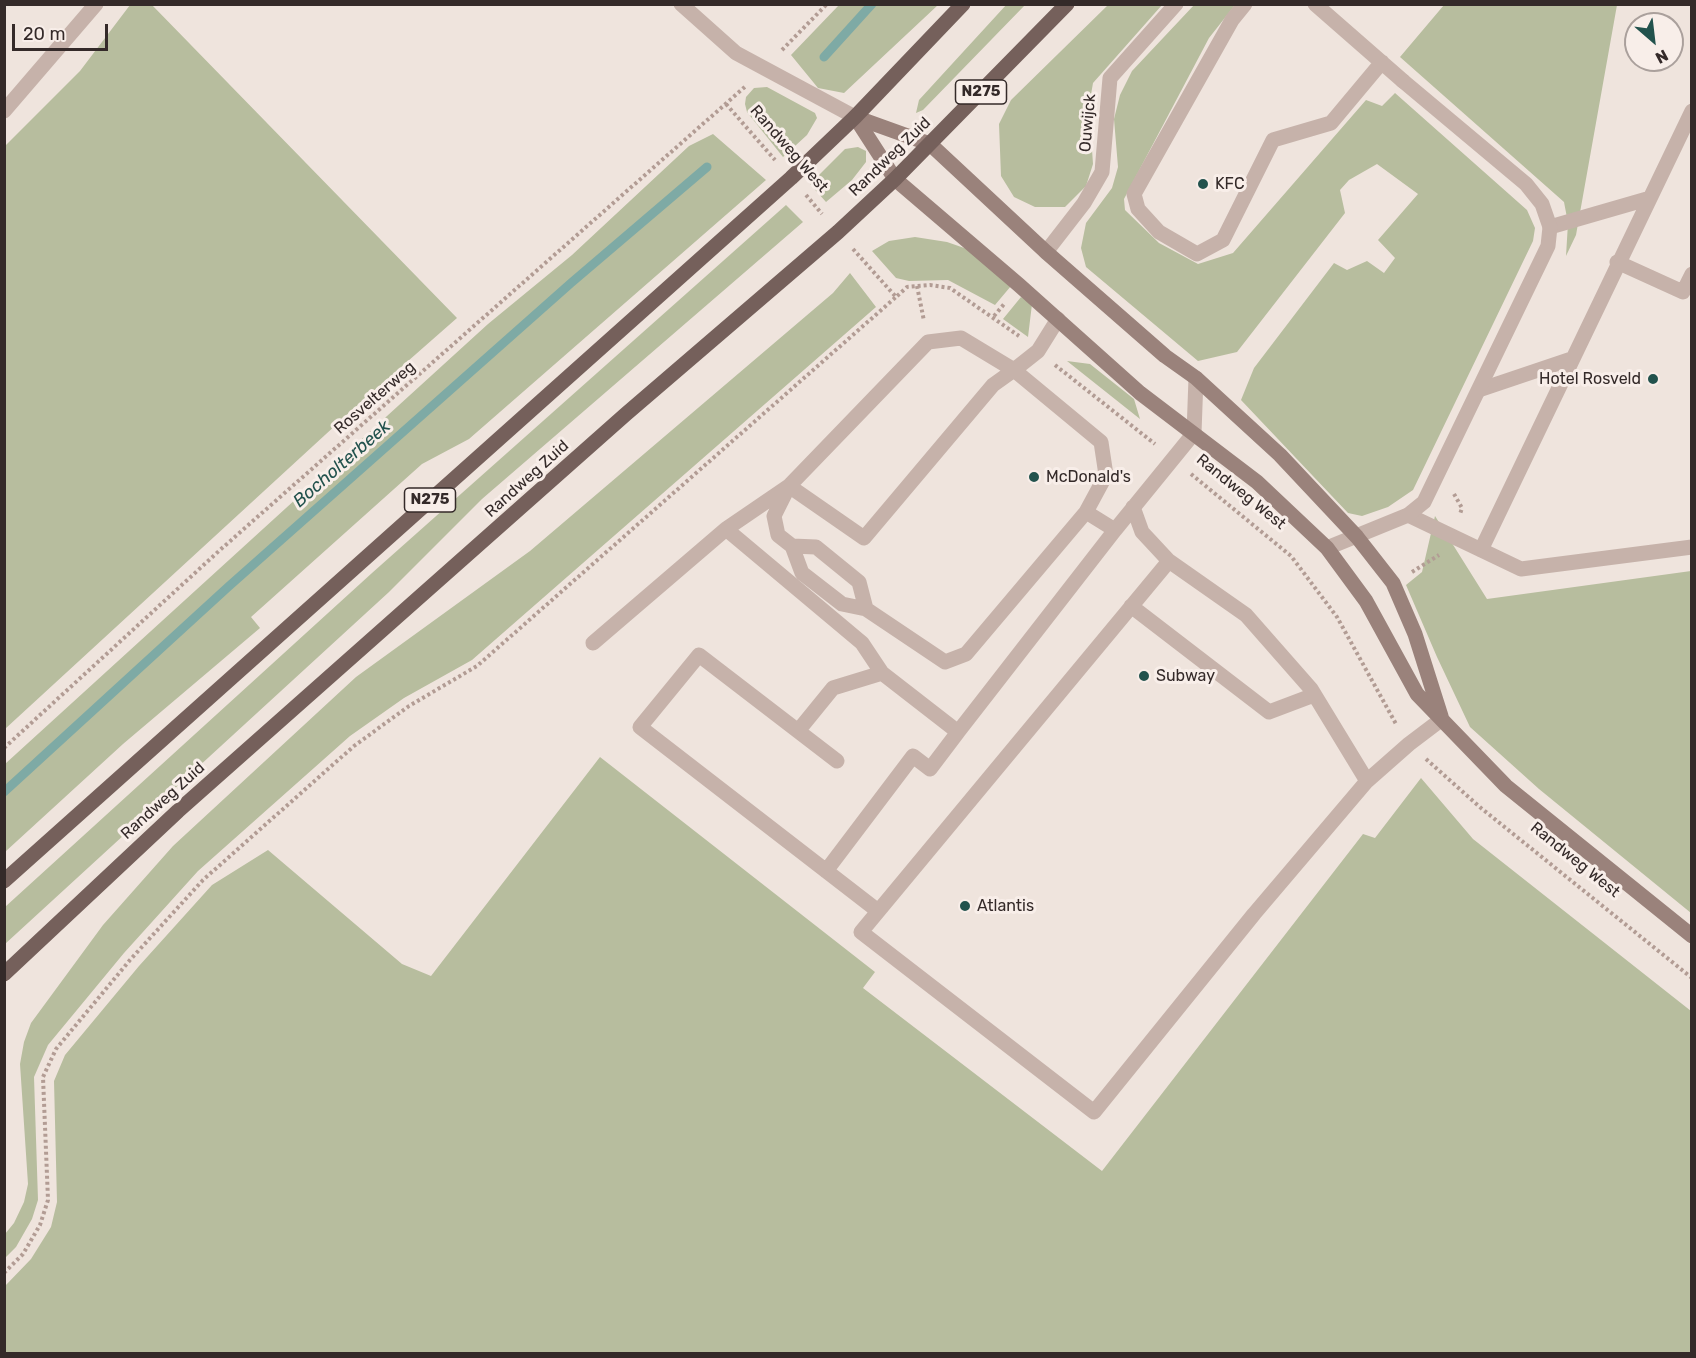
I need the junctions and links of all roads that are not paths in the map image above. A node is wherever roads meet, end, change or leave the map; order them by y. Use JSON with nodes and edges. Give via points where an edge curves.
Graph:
{"nodes":[{"id":1,"x":96,"y":4,"type":"edge"},
{"id":2,"x":681,"y":4,"type":"edge"},
{"id":3,"x":963,"y":4,"type":"edge"},
{"id":4,"x":1067,"y":4,"type":"edge"},
{"id":5,"x":1176,"y":4,"type":"edge"},
{"id":6,"x":1245,"y":4,"type":"edge"},
{"id":7,"x":1316,"y":4,"type":"edge"},
{"id":8,"x":1382,"y":62,"type":"junction"},
{"id":9,"x":4,"y":111,"type":"edge"},
{"id":10,"x":1692,"y":111,"type":"edge"},
{"id":11,"x":855,"y":117,"type":"junction"},
{"id":12,"x":930,"y":144,"type":"junction"},
{"id":13,"x":895,"y":179,"type":"junction"},
{"id":14,"x":1647,"y":199,"type":"junction"},
{"id":15,"x":1550,"y":227,"type":"junction"},
{"id":16,"x":1047,"y":252,"type":"junction"},
{"id":17,"x":1617,"y":262,"type":"junction"},
{"id":18,"x":1692,"y":274,"type":"edge"},
{"id":19,"x":1058,"y":319,"type":"junction"},
{"id":20,"x":1571,"y":359,"type":"junction"},
{"id":21,"x":1014,"y":370,"type":"junction"},
{"id":22,"x":1196,"y":378,"type":"junction"},
{"id":23,"x":1479,"y":390,"type":"junction"},
{"id":24,"x":1194,"y":433,"type":"junction"},
{"id":25,"x":789,"y":486,"type":"junction"},
{"id":26,"x":1132,"y":507,"type":"junction"},
{"id":27,"x":1086,"y":512,"type":"junction"},
{"id":28,"x":1408,"y":515,"type":"junction"},
{"id":29,"x":726,"y":530,"type":"junction"},
{"id":30,"x":1115,"y":530,"type":"junction"},
{"id":31,"x":1357,"y":537,"type":"junction"},
{"id":32,"x":792,"y":546,"type":"junction"},
{"id":33,"x":1692,"y":547,"type":"edge"},
{"id":34,"x":1328,"y":548,"type":"junction"},
{"id":35,"x":1481,"y":550,"type":"junction"},
{"id":36,"x":1169,"y":561,"type":"junction"},
{"id":37,"x":1131,"y":606,"type":"junction"},
{"id":38,"x":866,"y":609,"type":"junction"},
{"id":39,"x":593,"y":643,"type":"dead end"},
{"id":40,"x":882,"y":674,"type":"junction"},
{"id":41,"x":1314,"y":695,"type":"junction"},
{"id":42,"x":1442,"y":719,"type":"junction"},
{"id":43,"x":798,"y":731,"type":"junction"},
{"id":44,"x":958,"y":732,"type":"junction"},
{"id":45,"x":837,"y":761,"type":"dead end"},
{"id":46,"x":1367,"y":781,"type":"junction"},
{"id":47,"x":826,"y":871,"type":"junction"},
{"id":48,"x":4,"y":881,"type":"edge"},
{"id":49,"x":878,"y":911,"type":"junction"},
{"id":50,"x":1692,"y":936,"type":"edge"},
{"id":51,"x":4,"y":974,"type":"edge"}],
"edges":[{"from":1,"to":9,"type":"street"},
{"from":2,"to":11,"type":"street","name":"Randweg West","via":[[736,53]]},
{"from":3,"to":11,"type":"main road","number":"N275"},
{"from":4,"to":12,"type":"main road","name":"Randweg Zuid","number":"N275"},
{"from":5,"to":16,"type":"street","name":"Ouwijck","via":[[1110,78],[1102,172]]},
{"from":6,"to":8,"type":"street","via":[[1232,20],[1134,194],[1138,209],[1159,232],[1197,254],[1223,240],[1274,140],[1331,123]]},
{"from":7,"to":8,"type":"street"},
{"from":8,"to":15,"type":"street","via":[[1526,184],[1542,204]]},
{"from":10,"to":14,"type":"street"},
{"from":11,"to":12,"type":"street","name":"Randweg West"},
{"from":11,"to":13,"type":"street","name":"Randweg West"},
{"from":11,"to":48,"type":"main road","number":"N275"},
{"from":12,"to":13,"type":"main road","name":"Randweg Zuid","number":"N275"},
{"from":12,"to":16,"type":"street","name":"Randweg West"},
{"from":13,"to":19,"type":"street","name":"Randweg West"},
{"from":13,"to":51,"type":"main road","name":"Randweg Zuid","number":"N275","via":[[177,812]]},
{"from":14,"to":15,"type":"street"},
{"from":14,"to":17,"type":"street"},
{"from":15,"to":23,"type":"street","via":[[1548,246]]},
{"from":16,"to":22,"type":"street","name":"Randweg West","via":[[1165,356]]},
{"from":17,"to":18,"type":"street","via":[[1683,292]]},
{"from":17,"to":20,"type":"street"},
{"from":19,"to":21,"type":"street","via":[[1038,351]]},
{"from":19,"to":24,"type":"street","name":"Randweg West","via":[[1140,393]]},
{"from":20,"to":23,"type":"street"},
{"from":20,"to":35,"type":"street"},
{"from":21,"to":25,"type":"street","via":[[961,338],[928,342]]},
{"from":21,"to":25,"type":"street","via":[[993,385],[864,538]]},
{"from":21,"to":27,"type":"street","via":[[1101,442],[1106,475]]},
{"from":22,"to":24,"type":"street"},
{"from":22,"to":31,"type":"street","name":"Randweg West","via":[[1280,455]]},
{"from":23,"to":28,"type":"street","via":[[1424,502]]},
{"from":24,"to":26,"type":"street"},
{"from":24,"to":34,"type":"street","name":"Randweg West","via":[[1257,482]]},
{"from":25,"to":29,"type":"street"},
{"from":25,"to":32,"type":"street","via":[[774,516],[778,535]]},
{"from":26,"to":30,"type":"street"},
{"from":26,"to":36,"type":"street","via":[[1142,532]]},
{"from":27,"to":30,"type":"street"},
{"from":27,"to":38,"type":"street","via":[[966,654],[945,662]]},
{"from":28,"to":31,"type":"street"},
{"from":28,"to":35,"type":"street"},
{"from":29,"to":39,"type":"street"},
{"from":29,"to":40,"type":"street","via":[[862,643]]},
{"from":30,"to":44,"type":"street"},
{"from":31,"to":34,"type":"street"},
{"from":31,"to":42,"type":"street","name":"Randweg West","via":[[1393,583],[1415,634]]},
{"from":32,"to":38,"type":"street","via":[[802,573],[842,604]]},
{"from":32,"to":38,"type":"street","via":[[816,547],[859,582]]},
{"from":33,"to":35,"type":"street","via":[[1521,569]]},
{"from":34,"to":42,"type":"street","name":"Randweg West","via":[[1366,601],[1417,694]]},
{"from":36,"to":37,"type":"street"},
{"from":36,"to":41,"type":"street","via":[[1246,615]]},
{"from":37,"to":41,"type":"street","via":[[1269,712]]},
{"from":37,"to":49,"type":"street"},
{"from":40,"to":43,"type":"street","via":[[833,688]]},
{"from":40,"to":44,"type":"street"},
{"from":41,"to":46,"type":"street"},
{"from":42,"to":46,"type":"street"},
{"from":42,"to":50,"type":"street","name":"Randweg West","via":[[1506,786]]},
{"from":43,"to":45,"type":"street"},
{"from":43,"to":47,"type":"street","via":[[699,655],[640,727]]},
{"from":44,"to":47,"type":"street","via":[[930,769],[913,756]]},
{"from":46,"to":49,"type":"street","via":[[1094,1113],[861,932]]},
{"from":47,"to":49,"type":"street"}]}
